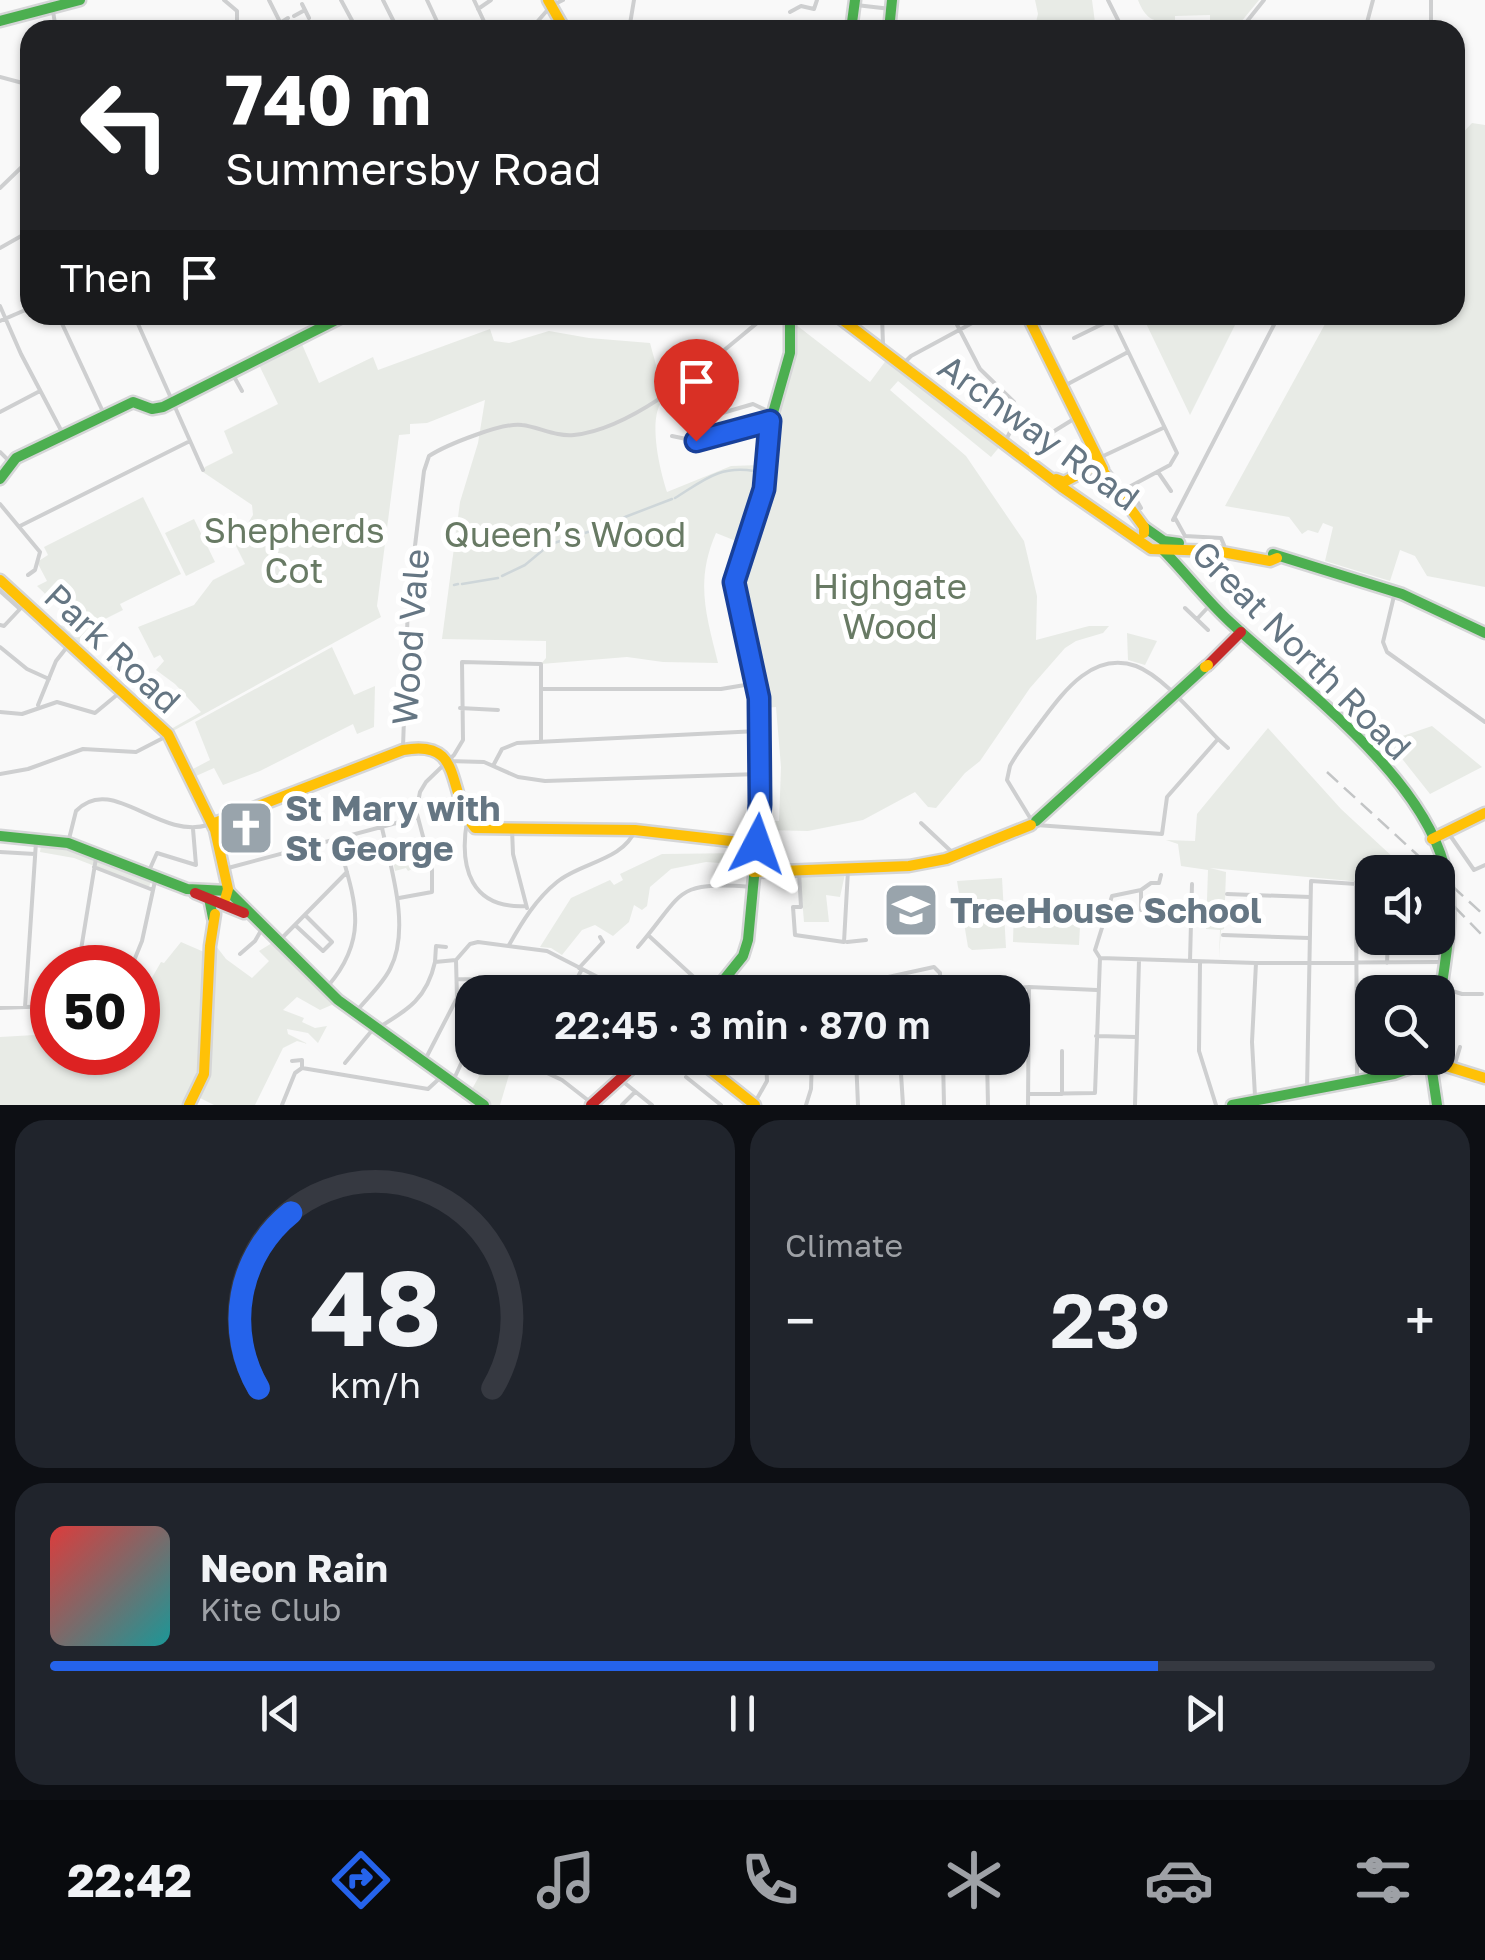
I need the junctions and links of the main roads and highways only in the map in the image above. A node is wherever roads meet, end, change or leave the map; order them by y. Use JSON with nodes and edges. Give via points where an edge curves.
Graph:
{"nodes":[{"id":1,"x":80,"y":0,"type":"edge"},
{"id":2,"x":0,"y":20,"type":"edge"},
{"id":3,"x":325,"y":325,"type":"edge"},
{"id":4,"x":790,"y":325,"type":"edge"},
{"id":5,"x":849,"y":325,"type":"edge"},
{"id":6,"x":1035,"y":325,"type":"edge"},
{"id":7,"x":1098,"y":464,"type":"junction"},
{"id":8,"x":0,"y":479,"type":"edge"},
{"id":9,"x":1071,"y":485,"type":"junction"},
{"id":10,"x":1142,"y":532,"type":"junction"},
{"id":11,"x":1157,"y":550,"type":"junction"},
{"id":12,"x":1192,"y":551,"type":"junction"},
{"id":13,"x":1277,"y":558,"type":"junction"},
{"id":14,"x":1176,"y":566,"type":"junction"},
{"id":15,"x":0,"y":580,"type":"edge"},
{"id":16,"x":1241,"y":632,"type":"junction"},
{"id":17,"x":1485,"y":632,"type":"edge"},
{"id":18,"x":1485,"y":813,"type":"edge"},
{"id":19,"x":212,"y":824,"type":"junction"},
{"id":20,"x":0,"y":836,"type":"edge"},
{"id":21,"x":1432,"y":840,"type":"junction"},
{"id":22,"x":757,"y":844,"type":"junction"},
{"id":23,"x":1435,"y":855,"type":"edge"},
{"id":24,"x":1440,"y":855,"type":"edge"},
{"id":25,"x":753,"y":872,"type":"junction"},
{"id":26,"x":221,"y":888,"type":"junction"},
{"id":27,"x":260,"y":925,"type":"junction"},
{"id":28,"x":725,"y":975,"type":"edge"},
{"id":29,"x":1455,"y":1068,"type":"edge"},
{"id":30,"x":624,"y":1075,"type":"edge"},
{"id":31,"x":717,"y":1075,"type":"edge"},
{"id":32,"x":1389,"y":1075,"type":"edge"},
{"id":33,"x":1432,"y":1075,"type":"edge"},
{"id":34,"x":1485,"y":1078,"type":"edge"},
{"id":35,"x":1290,"y":1100,"type":"edge"},
{"id":36,"x":1258,"y":1102,"type":"edge"},
{"id":37,"x":592,"y":1104,"type":"edge"},
{"id":38,"x":754,"y":1104,"type":"edge"},
{"id":39,"x":188,"y":1105,"type":"edge"},
{"id":40,"x":484,"y":1105,"type":"edge"},
{"id":41,"x":1232,"y":1105,"type":"edge"},
{"id":42,"x":1437,"y":1105,"type":"edge"}],
"edges":[{"from":1,"to":2,"type":"main road"},
{"from":3,"to":8,"type":"main road","via":[[157,409],[128,403],[104,414],[11,463]]},
{"from":4,"to":22,"type":"main road","via":[[764,489],[734,582],[756,683]]},
{"from":5,"to":9,"type":"main road","name":"Archway Road"},
{"from":6,"to":7,"type":"main road"},
{"from":7,"to":9,"type":"main road"},
{"from":7,"to":10,"type":"main road"},
{"from":9,"to":10,"type":"main road","name":"Archway Road"},
{"from":10,"to":11,"type":"main road","name":"Great North Road"},
{"from":10,"to":13,"type":"main road","via":[[1168,543],[1224,545]]},
{"from":11,"to":12,"type":"main road"},
{"from":11,"to":14,"type":"main road","name":"Great North Road"},
{"from":12,"to":13,"type":"main road"},
{"from":12,"to":14,"type":"main road"},
{"from":13,"to":17,"type":"main road","via":[[1395,592]]},
{"from":14,"to":16,"type":"main road","name":"Great North Road"},
{"from":15,"to":19,"type":"main road","name":"Park Road","via":[[164,738]]},
{"from":16,"to":21,"type":"main road","name":"Great North Road","via":[[1375,758],[1411,801]]},
{"from":16,"to":25,"type":"main road","via":[[1034,823],[908,866]]},
{"from":18,"to":21,"type":"main road"},
{"from":19,"to":22,"type":"main road","via":[[430,745],[448,761],[467,820],[481,829],[634,830]]},
{"from":19,"to":26,"type":"main road","name":"Park Road"},
{"from":20,"to":26,"type":"main road","via":[[68,843],[187,889]]},
{"from":21,"to":23,"type":"main road","name":"Great North Road"},
{"from":21,"to":24,"type":"main road","name":"Great North Road"},
{"from":22,"to":25,"type":"main road"},
{"from":25,"to":28,"type":"main road","via":[[746,948]]},
{"from":26,"to":27,"type":"main road"},
{"from":26,"to":27,"type":"main road"},
{"from":26,"to":39,"type":"main road","via":[[205,1069]]},
{"from":27,"to":40,"type":"main road","via":[[325,989]]},
{"from":29,"to":34,"type":"main road"},
{"from":30,"to":37,"type":"main road"},
{"from":31,"to":38,"type":"main road"},
{"from":32,"to":35,"type":"main road"},
{"from":33,"to":42,"type":"main road"},
{"from":35,"to":36,"type":"main road"},
{"from":36,"to":41,"type":"main road"}]}
